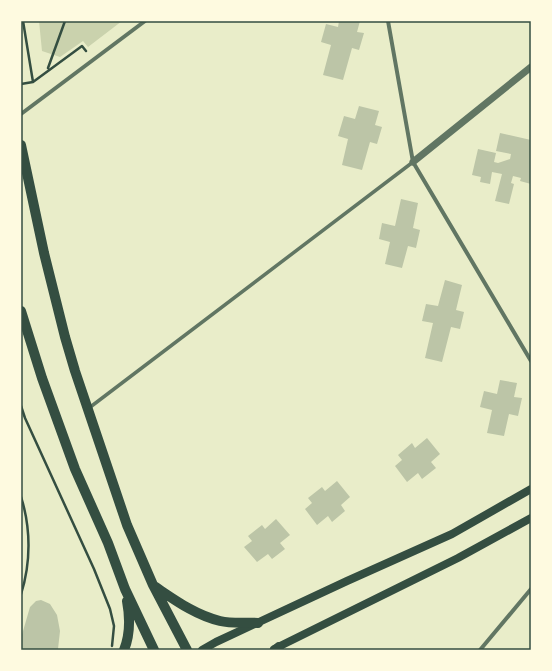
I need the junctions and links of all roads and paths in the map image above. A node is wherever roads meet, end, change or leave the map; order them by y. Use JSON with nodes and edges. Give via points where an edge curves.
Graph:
{"nodes":[{"id":1,"x":23,"y":21,"type":"edge"},
{"id":2,"x":64,"y":21,"type":"edge"},
{"id":3,"x":145,"y":21,"type":"edge"},
{"id":4,"x":388,"y":21,"type":"edge"},
{"id":5,"x":86,"y":52,"type":"dead end"},
{"id":6,"x":531,"y":67,"type":"edge"},
{"id":7,"x":48,"y":68,"type":"dead end"},
{"id":8,"x":33,"y":82,"type":"junction"},
{"id":9,"x":21,"y":84,"type":"edge"},
{"id":10,"x":21,"y":114,"type":"edge"},
{"id":11,"x":21,"y":145,"type":"edge"},
{"id":12,"x":413,"y":162,"type":"junction"},
{"id":13,"x":21,"y":311,"type":"edge"},
{"id":14,"x":531,"y":361,"type":"edge"},
{"id":15,"x":21,"y":406,"type":"edge"},
{"id":16,"x":89,"y":408,"type":"junction"},
{"id":17,"x":531,"y":489,"type":"edge"},
{"id":18,"x":21,"y":497,"type":"edge"},
{"id":19,"x":531,"y":518,"type":"edge"},
{"id":20,"x":153,"y":585,"type":"junction"},
{"id":21,"x":125,"y":589,"type":"junction"},
{"id":22,"x":531,"y":589,"type":"edge"},
{"id":23,"x":21,"y":594,"type":"edge"},
{"id":24,"x":258,"y":622,"type":"junction"},
{"id":25,"x":276,"y":649,"type":"edge"},
{"id":26,"x":112,"y":650,"type":"edge"},
{"id":27,"x":124,"y":650,"type":"edge"},
{"id":28,"x":154,"y":650,"type":"edge"},
{"id":29,"x":187,"y":650,"type":"edge"},
{"id":30,"x":202,"y":650,"type":"edge"},
{"id":31,"x":480,"y":650,"type":"edge"}],
"edges":[{"from":1,"to":8,"type":"path"},
{"from":2,"to":7,"type":"path"},
{"from":3,"to":10,"type":"street"},
{"from":4,"to":12,"type":"street"},
{"from":5,"to":8,"type":"path","via":[[82,46]]},
{"from":6,"to":12,"type":"street"},
{"from":8,"to":9,"type":"path"},
{"from":11,"to":16,"type":"main road","via":[[65,337]]},
{"from":12,"to":14,"type":"street"},
{"from":12,"to":16,"type":"street"},
{"from":13,"to":21,"type":"main road","via":[[57,421]]},
{"from":15,"to":26,"type":"path","via":[[110,609],[114,626]]},
{"from":16,"to":20,"type":"main road","via":[[127,524]]},
{"from":17,"to":24,"type":"main road","via":[[452,534]]},
{"from":18,"to":23,"type":"path","via":[[28,524],[27,571]]},
{"from":19,"to":25,"type":"main road","via":[[458,558]]},
{"from":20,"to":24,"type":"main road","via":[[188,609],[210,618],[231,622]]},
{"from":20,"to":29,"type":"main road"},
{"from":21,"to":27,"type":"main road","via":[[129,611]]},
{"from":21,"to":28,"type":"main road"},
{"from":22,"to":31,"type":"street"},
{"from":24,"to":30,"type":"main road"}]}
